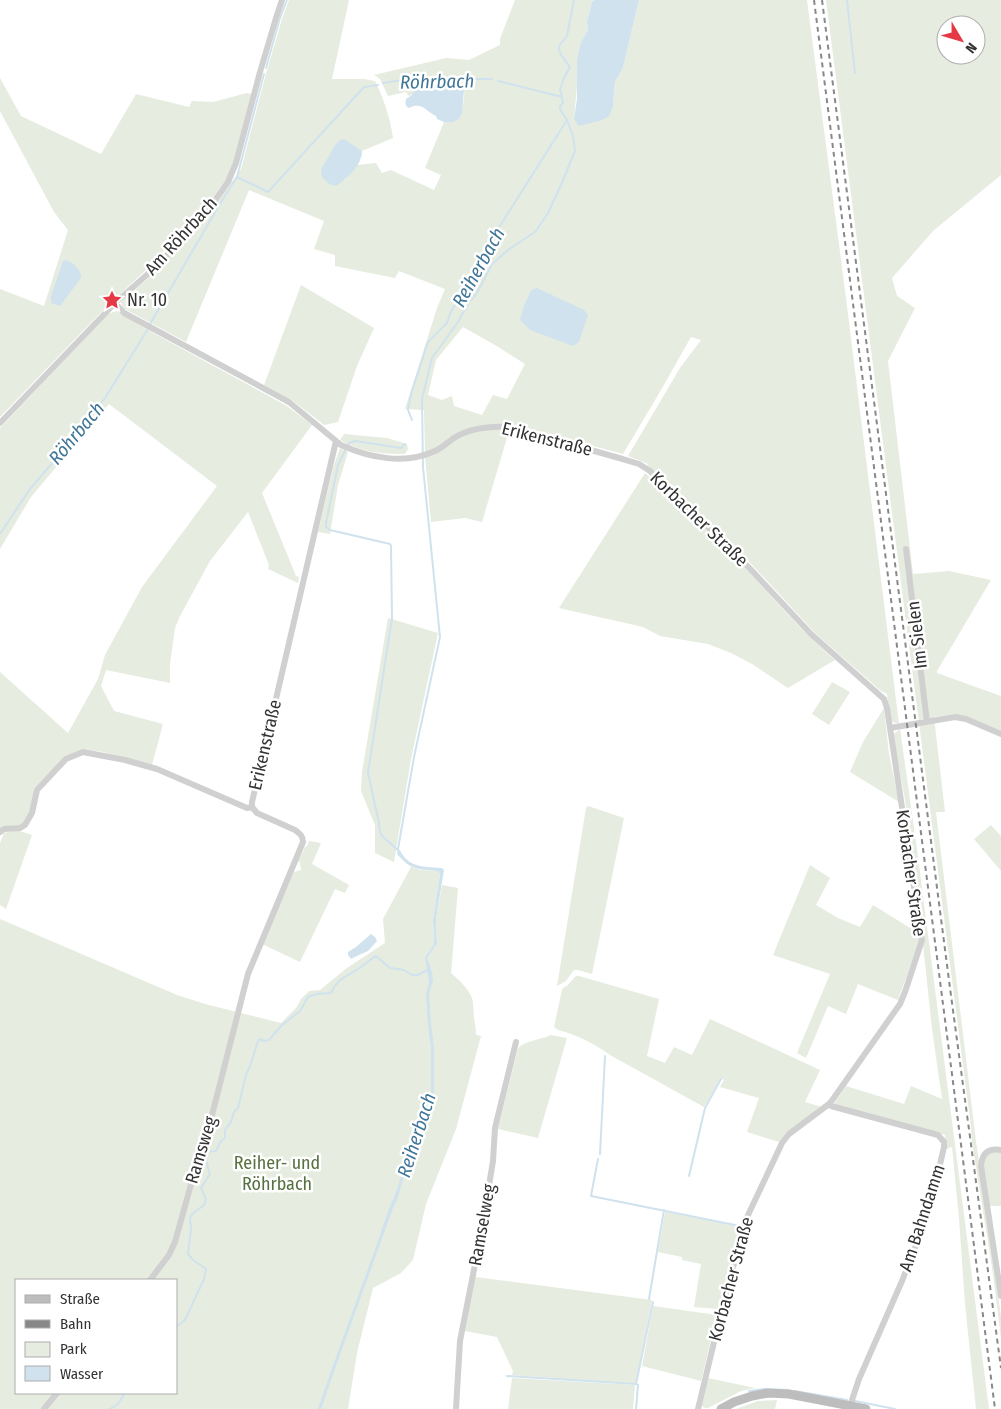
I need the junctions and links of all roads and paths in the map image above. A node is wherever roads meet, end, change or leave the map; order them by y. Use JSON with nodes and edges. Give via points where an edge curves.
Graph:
{"nodes":[{"id":1,"x":282,"y":0,"type":"edge"},
{"id":2,"x":115,"y":303,"type":"junction"},
{"id":3,"x":0,"y":423,"type":"edge"},
{"id":4,"x":339,"y":443,"type":"junction"},
{"id":5,"x":646,"y":468,"type":"joint"},
{"id":6,"x":906,"y":549,"type":"dead end"},
{"id":7,"x":927,"y":722,"type":"junction"},
{"id":8,"x":890,"y":728,"type":"junction"},
{"id":9,"x":1001,"y":734,"type":"edge"},
{"id":10,"x":252,"y":807,"type":"junction"},
{"id":11,"x":0,"y":832,"type":"edge"},
{"id":12,"x":237,"y":1013,"type":"joint"},
{"id":13,"x":516,"y":1042,"type":"dead end"},
{"id":14,"x":829,"y":1104,"type":"junction"},
{"id":15,"x":1001,"y":1150,"type":"edge"},
{"id":16,"x":151,"y":1279,"type":"edge"},
{"id":17,"x":1001,"y":1296,"type":"edge"},
{"id":18,"x":56,"y":1394,"type":"edge"},
{"id":19,"x":850,"y":1406,"type":"junction"},
{"id":20,"x":44,"y":1409,"type":"edge"},
{"id":21,"x":456,"y":1409,"type":"edge"},
{"id":22,"x":698,"y":1409,"type":"edge"},
{"id":23,"x":721,"y":1409,"type":"edge"},
{"id":24,"x":866,"y":1409,"type":"edge"}],
"edges":[{"from":1,"to":2,"type":"street","name":"Am Röhrbach","via":[[228,182],[179,243]]},
{"from":2,"to":3,"type":"street","name":"Am Röhrbach"},
{"from":2,"to":4,"type":"street","name":"Erikenstraße","via":[[124,312],[289,402]]},
{"from":4,"to":5,"type":"street","name":"Erikenstraße","via":[[372,456],[402,459],[435,452],[455,437],[485,427],[510,427]]},
{"from":4,"to":10,"type":"street","name":"Erikenstraße"},
{"from":5,"to":8,"type":"street","name":"Korbacher Straße","via":[[740,558],[817,640],[881,695]]},
{"from":6,"to":7,"type":"street","name":"Im Sielen"},
{"from":7,"to":8,"type":"street"},
{"from":7,"to":9,"type":"street","via":[[959,717]]},
{"from":8,"to":14,"type":"street","name":"Korbacher Straße","via":[[922,940],[900,1004]]},
{"from":10,"to":11,"type":"street","via":[[247,808],[157,769],[82,752],[66,760],[37,790],[32,813],[25,825]]},
{"from":10,"to":12,"type":"street","name":"Erikenstraße","via":[[257,813],[296,830],[303,842],[251,966]]},
{"from":12,"to":16,"type":"street","name":"Ramsweg","via":[[212,1115],[174,1242],[169,1255]]},
{"from":13,"to":21,"type":"street","name":"Ramselweg","via":[[496,1128],[481,1234],[460,1341]]},
{"from":14,"to":19,"type":"street","name":"Am Bahndamm","via":[[938,1135],[944,1142],[918,1240]]},
{"from":14,"to":22,"type":"street","name":"Korbacher Straße","via":[[782,1143],[745,1222]]},
{"from":15,"to":17,"type":"street","via":[[988,1151],[981,1166]]},
{"from":18,"to":20,"type":"street"},
{"from":19,"to":23,"type":"main road","via":[[789,1394],[768,1394],[752,1396]]},
{"from":19,"to":24,"type":"main road"}]}
